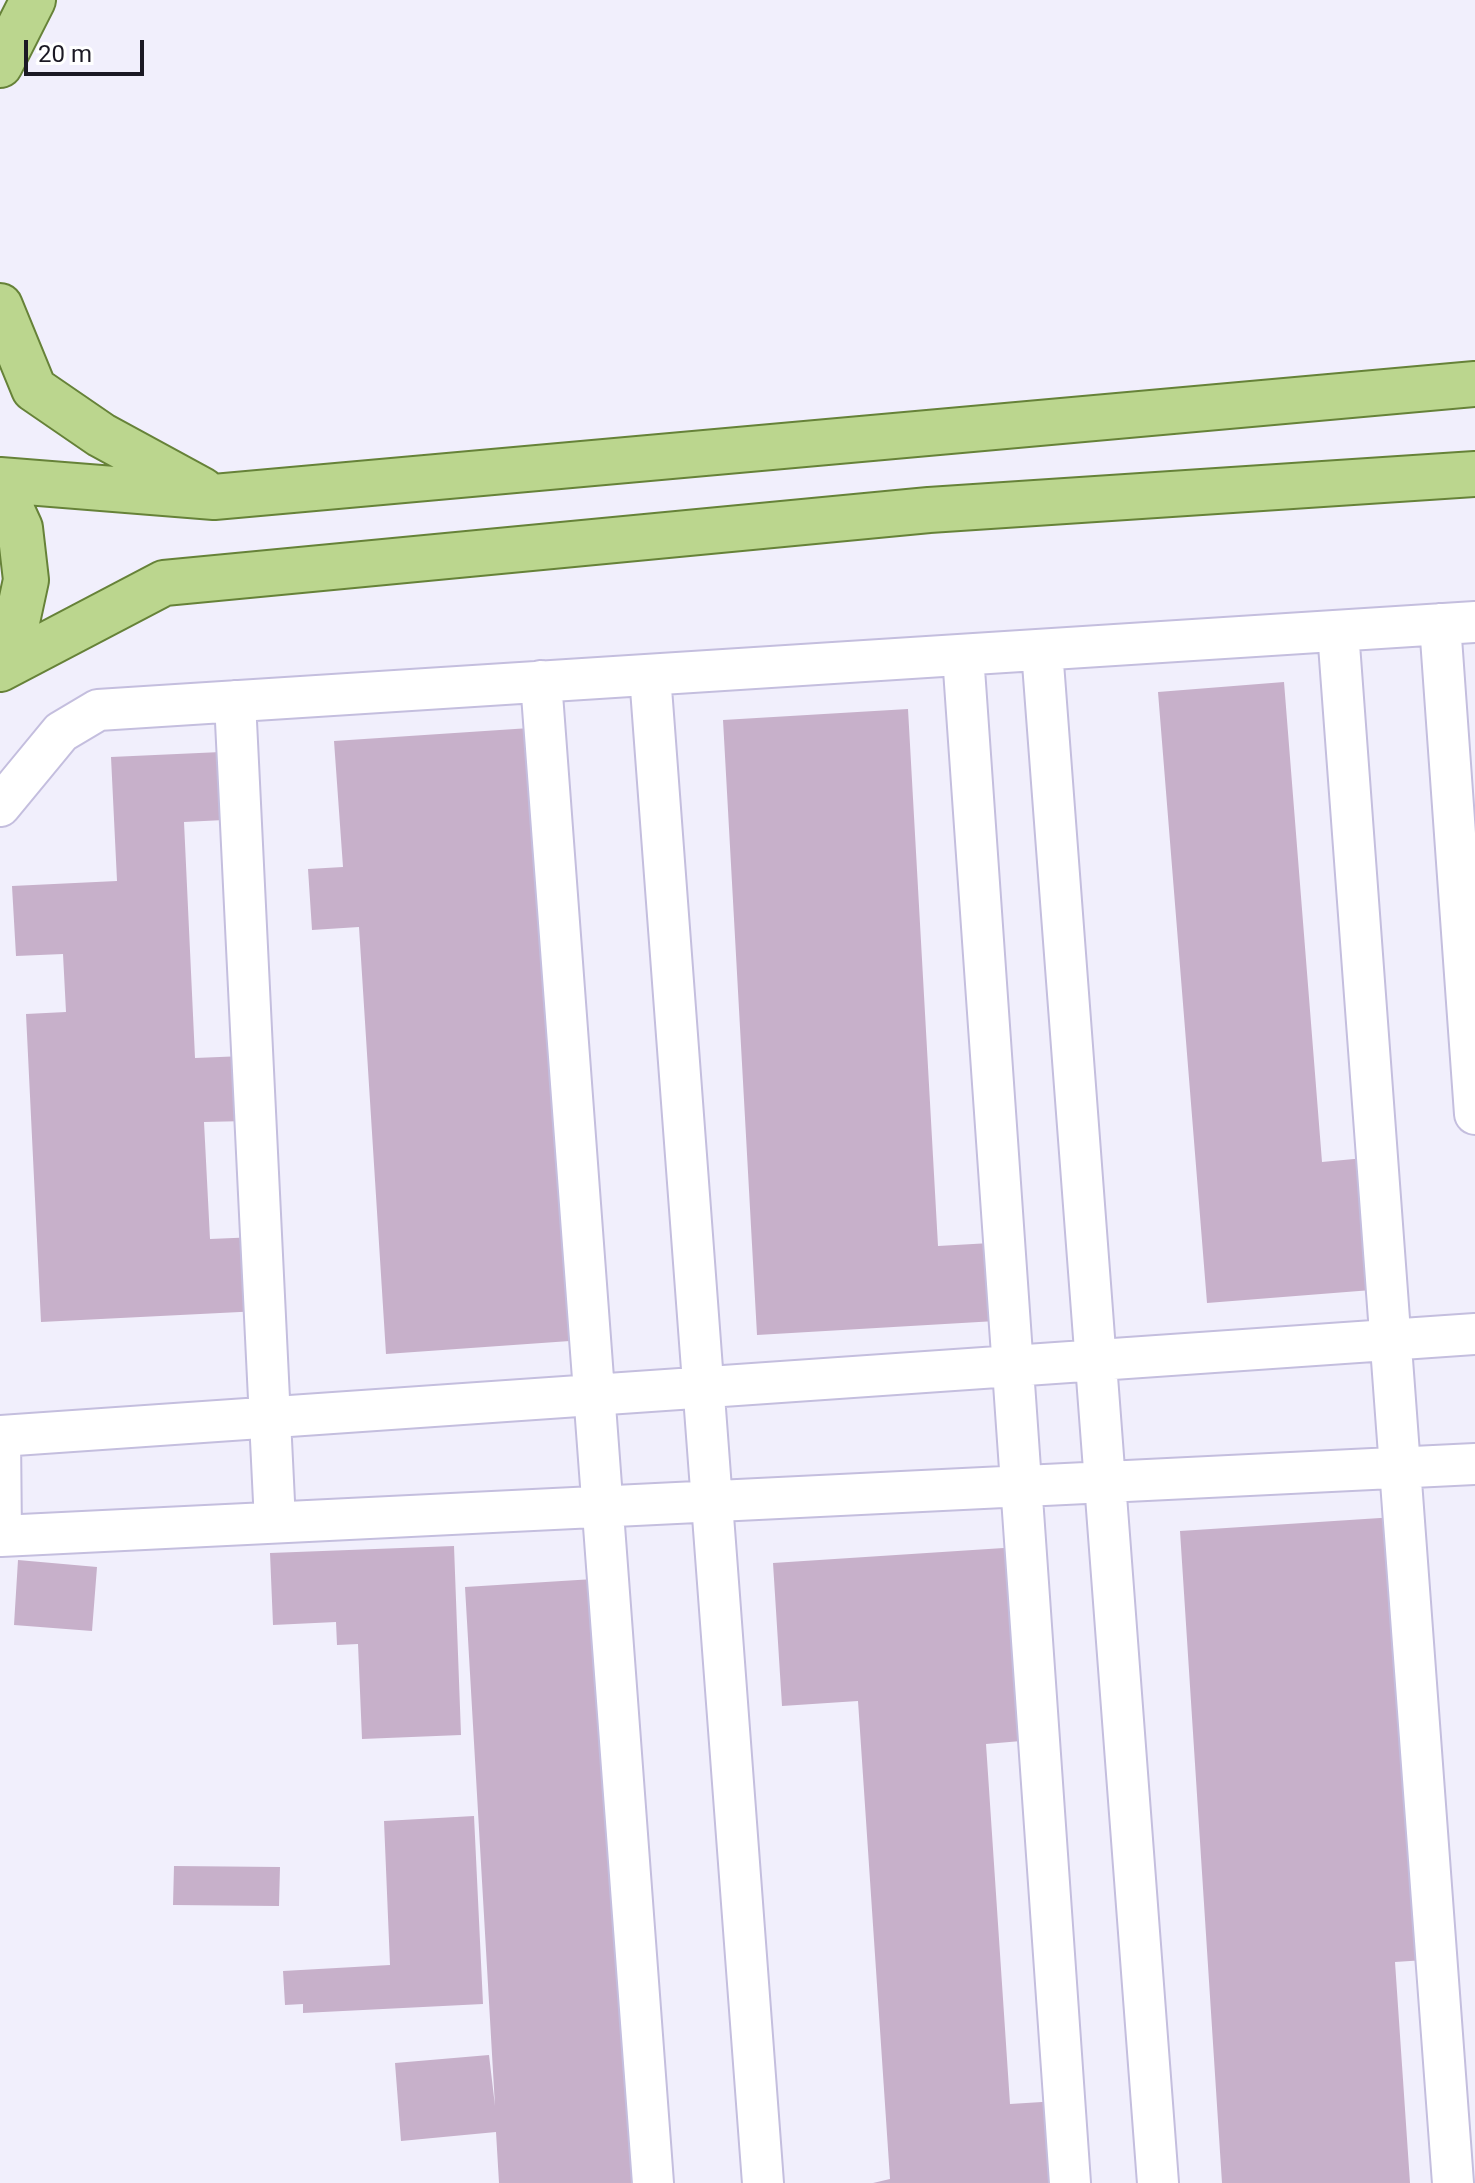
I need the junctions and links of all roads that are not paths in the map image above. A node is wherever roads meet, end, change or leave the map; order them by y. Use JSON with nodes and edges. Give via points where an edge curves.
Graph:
{"nodes":[{"id":1,"x":33,"y":0,"type":"edge"},
{"id":2,"x":0,"y":65,"type":"edge"},
{"id":3,"x":0,"y":306,"type":"edge"},
{"id":4,"x":1475,"y":384,"type":"edge"},
{"id":5,"x":1475,"y":474,"type":"edge"},
{"id":6,"x":0,"y":482,"type":"edge"},
{"id":7,"x":214,"y":497,"type":"junction"},
{"id":8,"x":1458,"y":623,"type":"edge"},
{"id":9,"x":1338,"y":631,"type":"junction"},
{"id":10,"x":1042,"y":650,"type":"junction"},
{"id":11,"x":0,"y":655,"type":"edge"},
{"id":12,"x":963,"y":655,"type":"junction"},
{"id":13,"x":0,"y":669,"type":"edge"},
{"id":14,"x":650,"y":675,"type":"junction"},
{"id":15,"x":541,"y":681,"type":"junction"},
{"id":16,"x":235,"y":701,"type":"junction"},
{"id":17,"x":0,"y":806,"type":"edge"},
{"id":18,"x":1475,"y":1114,"type":"edge"},
{"id":19,"x":1475,"y":1334,"type":"edge"},
{"id":20,"x":1391,"y":1340,"type":"junction"},
{"id":21,"x":1096,"y":1360,"type":"junction"},
{"id":22,"x":1013,"y":1366,"type":"junction"},
{"id":23,"x":703,"y":1387,"type":"junction"},
{"id":24,"x":594,"y":1395,"type":"junction"},
{"id":25,"x":270,"y":1417,"type":"junction"},
{"id":26,"x":0,"y":1434,"type":"edge"},
{"id":27,"x":1475,"y":1464,"type":"edge"},
{"id":28,"x":1400,"y":1468,"type":"junction"},
{"id":29,"x":1105,"y":1482,"type":"junction"},
{"id":30,"x":1022,"y":1486,"type":"junction"},
{"id":31,"x":712,"y":1501,"type":"junction"},
{"id":32,"x":603,"y":1507,"type":"junction"},
{"id":33,"x":275,"y":1522,"type":"junction"},
{"id":34,"x":0,"y":1536,"type":"edge"},
{"id":35,"x":653,"y":2183,"type":"edge"},
{"id":36,"x":763,"y":2183,"type":"edge"},
{"id":37,"x":1070,"y":2183,"type":"edge"},
{"id":38,"x":1158,"y":2183,"type":"edge"},
{"id":39,"x":1453,"y":2183,"type":"edge"}],
"edges":[{"from":1,"to":2,"type":"main road"},
{"from":3,"to":7,"type":"main road","via":[[34,389],[101,435]]},
{"from":4,"to":7,"type":"main road"},
{"from":5,"to":13,"type":"main road","via":[[929,510],[164,583]]},
{"from":6,"to":7,"type":"main road"},
{"from":6,"to":11,"type":"main road","via":[[20,528],[26,580],[15,631]]},
{"from":8,"to":9,"type":"street"},
{"from":8,"to":18,"type":"street"},
{"from":9,"to":10,"type":"street"},
{"from":9,"to":20,"type":"street"},
{"from":10,"to":12,"type":"street"},
{"from":10,"to":21,"type":"street"},
{"from":12,"to":14,"type":"street"},
{"from":12,"to":22,"type":"street"},
{"from":14,"to":15,"type":"street"},
{"from":14,"to":23,"type":"street"},
{"from":15,"to":16,"type":"street"},
{"from":15,"to":24,"type":"street"},
{"from":16,"to":17,"type":"street","via":[[98,710],[61,732]]},
{"from":16,"to":25,"type":"street"},
{"from":19,"to":20,"type":"street"},
{"from":20,"to":21,"type":"street"},
{"from":20,"to":28,"type":"street"},
{"from":21,"to":22,"type":"street"},
{"from":21,"to":29,"type":"street"},
{"from":22,"to":23,"type":"street"},
{"from":22,"to":30,"type":"street"},
{"from":23,"to":24,"type":"street"},
{"from":23,"to":31,"type":"street"},
{"from":24,"to":25,"type":"street"},
{"from":24,"to":32,"type":"street"},
{"from":25,"to":26,"type":"street"},
{"from":25,"to":33,"type":"street"},
{"from":26,"to":34,"type":"street"},
{"from":27,"to":28,"type":"street"},
{"from":28,"to":29,"type":"street"},
{"from":28,"to":39,"type":"street"},
{"from":29,"to":30,"type":"street"},
{"from":29,"to":38,"type":"street"},
{"from":30,"to":31,"type":"street"},
{"from":30,"to":37,"type":"street"},
{"from":31,"to":32,"type":"street"},
{"from":31,"to":36,"type":"street"},
{"from":32,"to":33,"type":"street"},
{"from":32,"to":35,"type":"street"},
{"from":33,"to":34,"type":"street"}]}
